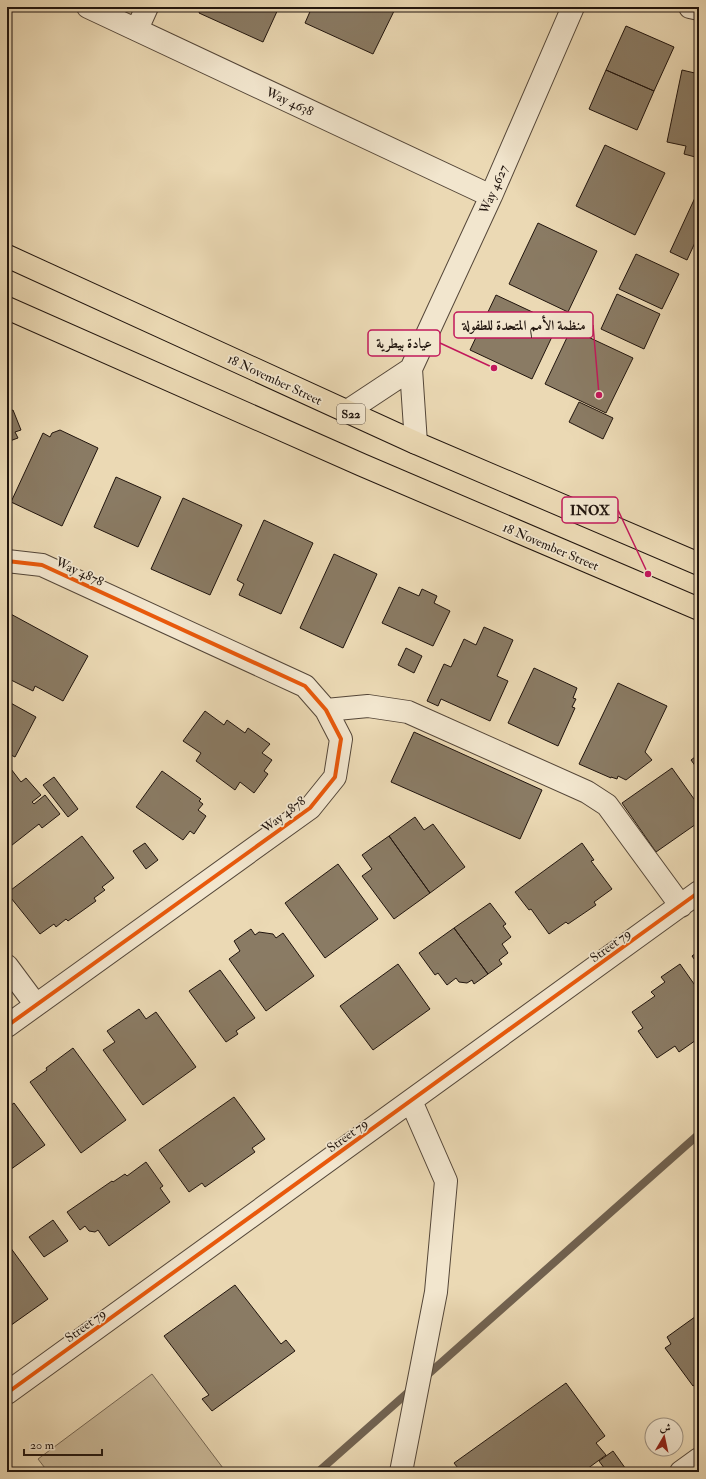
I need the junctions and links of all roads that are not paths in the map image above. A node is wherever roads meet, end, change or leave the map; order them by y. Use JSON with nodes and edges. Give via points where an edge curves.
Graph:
{"nodes":[{"id":1,"x":88,"y":7,"type":"edge"},
{"id":2,"x":147,"y":7,"type":"edge"},
{"id":3,"x":573,"y":7,"type":"edge"},
{"id":4,"x":690,"y":7,"type":"edge"},
{"id":5,"x":699,"y":9,"type":"edge"},
{"id":6,"x":137,"y":29,"type":"junction"},
{"id":7,"x":491,"y":196,"type":"junction"},
{"id":8,"x":7,"y":256,"type":"edge"},
{"id":9,"x":7,"y":308,"type":"edge"},
{"id":10,"x":411,"y":370,"type":"junction"},
{"id":11,"x":346,"y":412,"type":"junction"},
{"id":12,"x":416,"y":443,"type":"junction"},
{"id":13,"x":7,"y":561,"type":"edge"},
{"id":14,"x":699,"y":564,"type":"edge"},
{"id":15,"x":699,"y":609,"type":"edge"},
{"id":16,"x":326,"y":710,"type":"junction"},
{"id":17,"x":699,"y":892,"type":"edge"},
{"id":18,"x":681,"y":906,"type":"junction"},
{"id":19,"x":7,"y":966,"type":"edge"},
{"id":20,"x":36,"y":1005,"type":"junction"},
{"id":21,"x":7,"y":1026,"type":"edge"},
{"id":22,"x":410,"y":1101,"type":"junction"},
{"id":23,"x":7,"y":1393,"type":"edge"},
{"id":24,"x":699,"y":1460,"type":"edge"},
{"id":25,"x":402,"y":1472,"type":"edge"},
{"id":26,"x":681,"y":1472,"type":"edge"}],
"edges":[{"from":1,"to":6,"type":"street","name":"Way 4638"},
{"from":2,"to":6,"type":"street"},
{"from":3,"to":7,"type":"street","name":"Way 4627"},
{"from":4,"to":5,"type":"street"},
{"from":6,"to":7,"type":"street","name":"Way 4638"},
{"from":7,"to":10,"type":"street","name":"Way 4627"},
{"from":8,"to":11,"type":"main road","name":"18 November Street","number":"S22"},
{"from":9,"to":15,"type":"main road","name":"18 November Street","via":[[369,469]]},
{"from":10,"to":11,"type":"street"},
{"from":10,"to":12,"type":"street","name":"Way 4627"},
{"from":11,"to":12,"type":"main road","name":"18 November Street","number":"S22"},
{"from":12,"to":14,"type":"main road","name":"18 November Street","number":"S22"},
{"from":13,"to":16,"type":"street","name":"Way 4878","via":[[42,565],[305,686]]},
{"from":16,"to":18,"type":"street","via":[[368,706],[408,712],[587,792],[607,806]]},
{"from":16,"to":20,"type":"street","name":"Way 4878","via":[[341,739],[335,777],[310,808]]},
{"from":17,"to":18,"type":"street","name":"Street 79"},
{"from":18,"to":22,"type":"street","name":"Street 79"},
{"from":19,"to":20,"type":"street"},
{"from":20,"to":21,"type":"street","name":"Way 4878"},
{"from":22,"to":23,"type":"street","name":"Street 79"},
{"from":22,"to":25,"type":"street","via":[[446,1181],[436,1292]]},
{"from":24,"to":26,"type":"street"}]}
